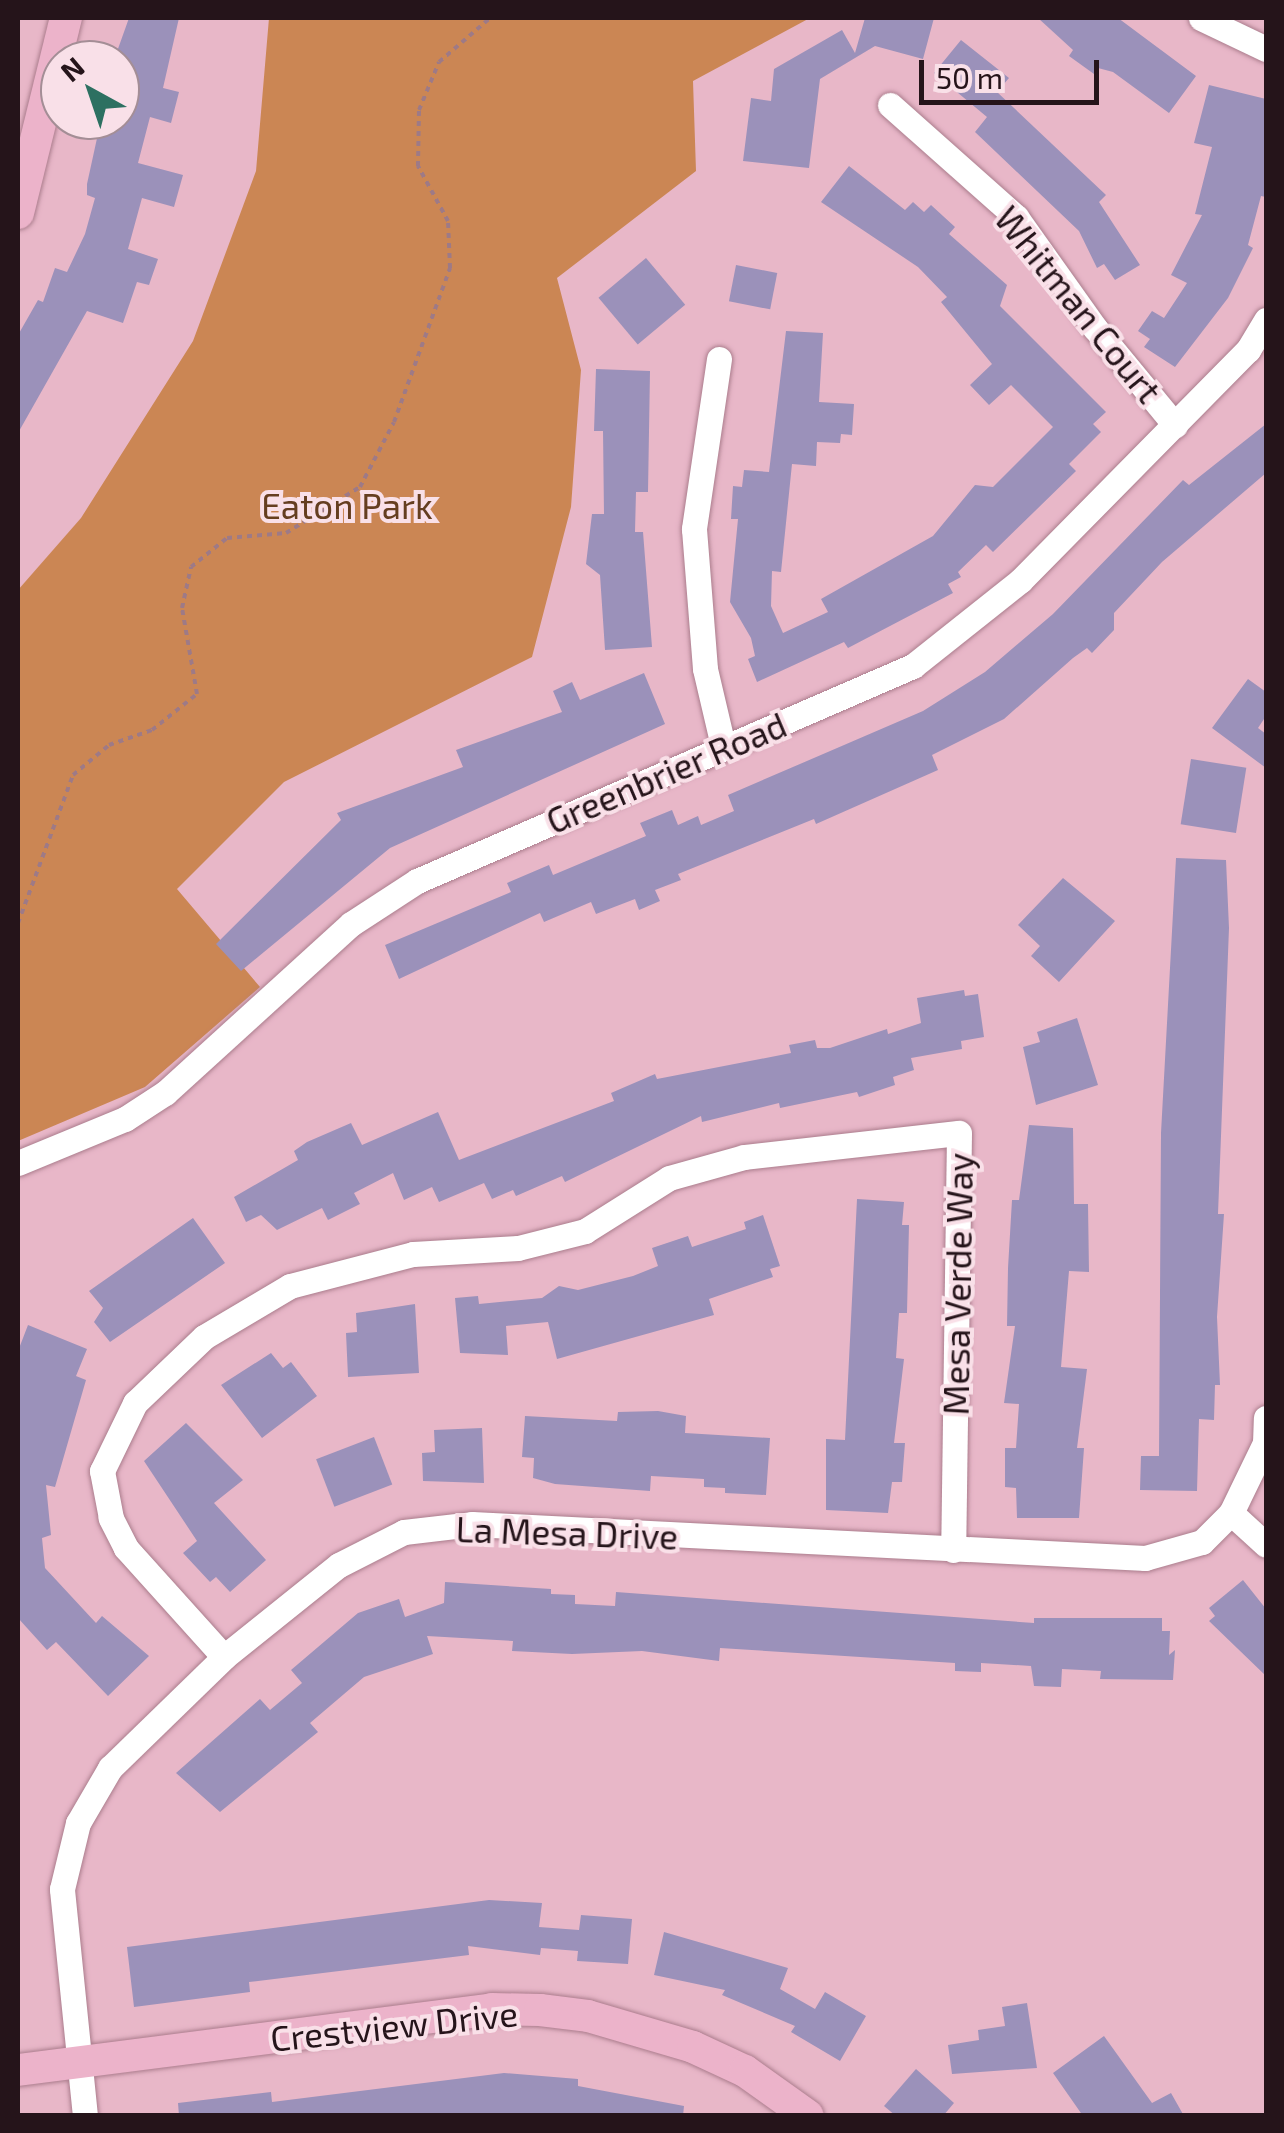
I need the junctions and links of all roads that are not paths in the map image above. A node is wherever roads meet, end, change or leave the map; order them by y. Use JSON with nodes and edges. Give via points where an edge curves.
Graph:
{"nodes":[{"id":1,"x":66,"y":18,"type":"edge"},
{"id":2,"x":1201,"y":18,"type":"edge"},
{"id":3,"x":1266,"y":49,"type":"edge"},
{"id":4,"x":890,"y":106,"type":"dead end"},
{"id":5,"x":18,"y":213,"type":"edge"},
{"id":6,"x":1266,"y":320,"type":"edge"},
{"id":7,"x":719,"y":359,"type":"dead end"},
{"id":8,"x":1175,"y":424,"type":"junction"},
{"id":9,"x":723,"y":746,"type":"junction"},
{"id":10,"x":18,"y":1164,"type":"edge"},
{"id":11,"x":1266,"y":1418,"type":"edge"},
{"id":12,"x":1231,"y":1513,"type":"junction"},
{"id":13,"x":1266,"y":1545,"type":"edge"},
{"id":14,"x":952,"y":1550,"type":"junction"},
{"id":15,"x":224,"y":1658,"type":"junction"},
{"id":16,"x":78,"y":2060,"type":"junction"},
{"id":17,"x":18,"y":2070,"type":"edge"},
{"id":18,"x":84,"y":2116,"type":"edge"},
{"id":19,"x":808,"y":2116,"type":"edge"}],
"edges":[{"from":1,"to":5,"type":"main road"},
{"from":2,"to":3,"type":"street"},
{"from":4,"to":8,"type":"street","name":"Whitman Court","via":[[1016,217]]},
{"from":6,"to":8,"type":"street","name":"Greenbrier Road","via":[[1248,350]]},
{"from":7,"to":9,"type":"street","via":[[694,529],[705,669]]},
{"from":8,"to":9,"type":"street","name":"Greenbrier Road","via":[[968,627],[913,666]]},
{"from":9,"to":10,"type":"street","name":"Greenbrier Road","via":[[379,903],[165,1093],[125,1119]]},
{"from":11,"to":12,"type":"street","name":"La Mesa Drive","via":[[1265,1443]]},
{"from":12,"to":13,"type":"street"},
{"from":12,"to":14,"type":"street","name":"La Mesa Drive","via":[[1202,1542],[1145,1558]]},
{"from":14,"to":15,"type":"street","name":"La Mesa Drive","via":[[472,1524],[404,1532],[339,1565]]},
{"from":14,"to":15,"type":"street","name":"Mesa Verde Way","via":[[960,1134],[744,1157],[669,1178],[585,1230],[518,1248],[413,1254],[290,1286],[204,1337],[135,1403],[102,1470],[111,1518],[126,1548]]},
{"from":15,"to":16,"type":"street","name":"La Mesa Drive","via":[[110,1768],[78,1823],[62,1889]]},
{"from":16,"to":17,"type":"main road","name":"Crestview Drive"},
{"from":16,"to":18,"type":"street","name":"La Mesa Drive"},
{"from":16,"to":19,"type":"main road","name":"Crestview Drive","via":[[492,2009],[540,2010],[588,2016],[694,2047],[745,2071]]}]}
